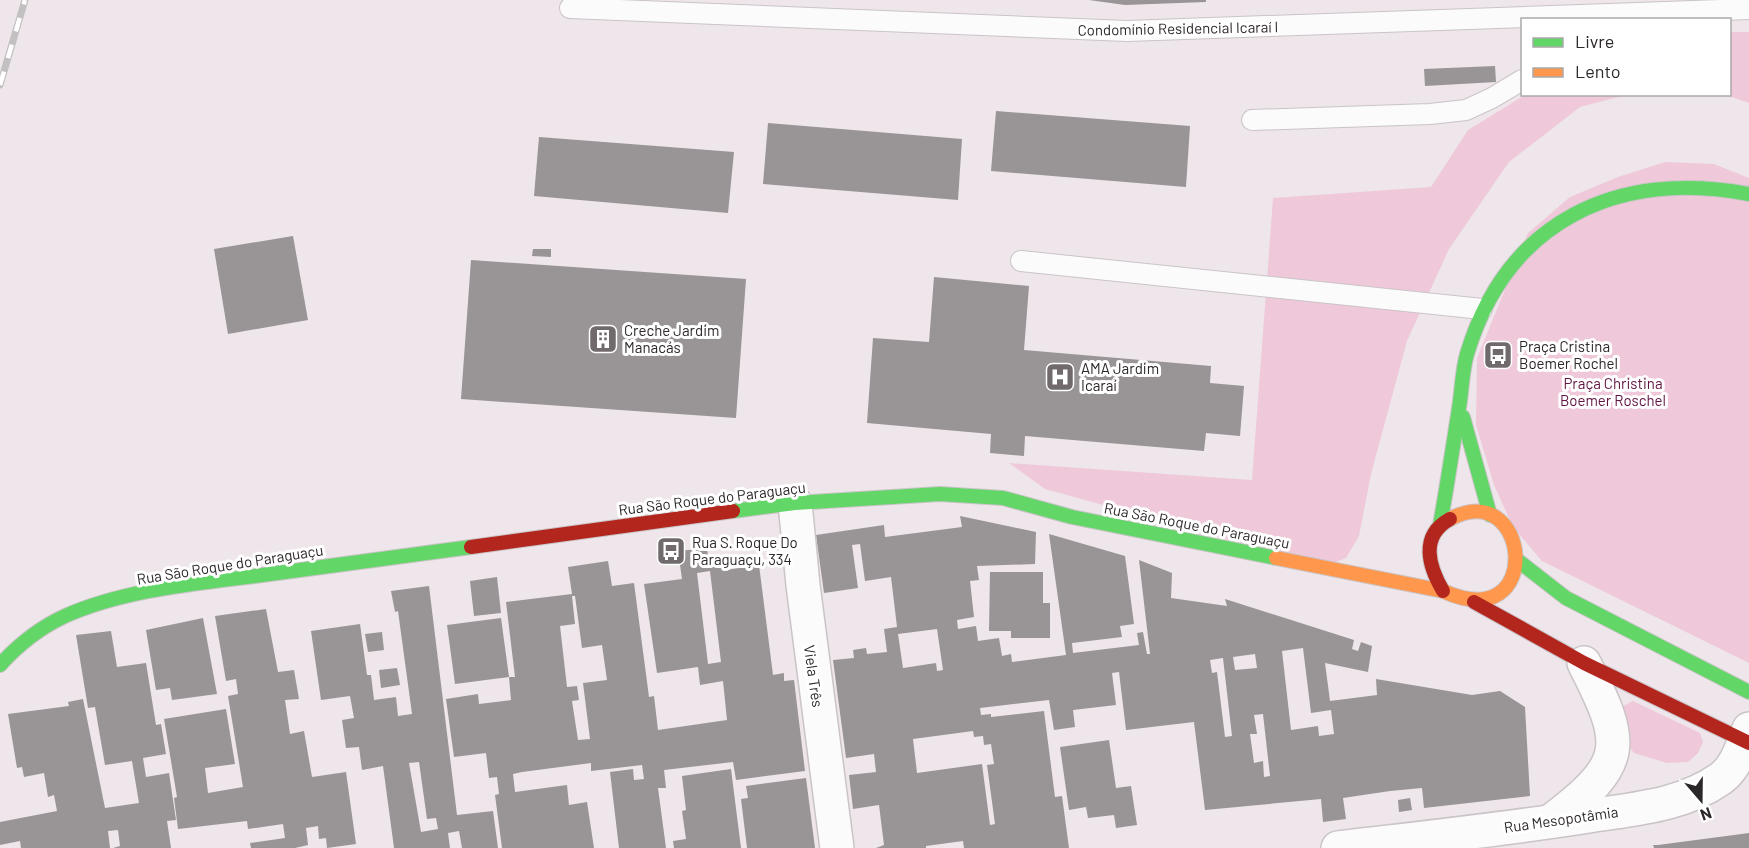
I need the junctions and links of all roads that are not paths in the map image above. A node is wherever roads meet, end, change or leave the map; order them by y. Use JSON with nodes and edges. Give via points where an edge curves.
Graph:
{"nodes":[{"id":1,"x":570,"y":8,"type":"dead end"},
{"id":2,"x":1749,"y":9,"type":"edge"},
{"id":3,"x":1617,"y":16,"type":"edge"},
{"id":4,"x":1552,"y":18,"type":"edge"},
{"id":5,"x":1521,"y":19,"type":"edge"},
{"id":6,"x":1521,"y":81,"type":"edge"},
{"id":7,"x":1252,"y":120,"type":"dead end"},
{"id":8,"x":1749,"y":194,"type":"edge"},
{"id":9,"x":1021,"y":261,"type":"dead end"},
{"id":10,"x":1482,"y":309,"type":"junction"},
{"id":11,"x":1460,"y":404,"type":"junction"},
{"id":12,"x":795,"y":503,"type":"junction"},
{"id":13,"x":1490,"y":515,"type":"junction"},
{"id":14,"x":1440,"y":525,"type":"junction"},
{"id":15,"x":1517,"y":560,"type":"junction"},
{"id":16,"x":1443,"y":591,"type":"junction"},
{"id":17,"x":1474,"y":602,"type":"junction"},
{"id":18,"x":1584,"y":663,"type":"junction"},
{"id":19,"x":0,"y":665,"type":"edge"},
{"id":20,"x":1749,"y":692,"type":"edge"},
{"id":21,"x":1747,"y":737,"type":"edge"},
{"id":22,"x":1549,"y":822,"type":"junction"},
{"id":23,"x":837,"y":848,"type":"edge"},
{"id":24,"x":1338,"y":848,"type":"edge"}],
"edges":[{"from":1,"to":5,"type":"lane","name":"Condomínio Residencial Icaraí I","via":[[1127,31]]},
{"from":2,"to":3,"type":"lane","name":"Condomínio Residencial Icaraí I"},
{"from":3,"to":4,"type":"lane","name":"Condomínio Residencial Icaraí I"},
{"from":6,"to":7,"type":"lane","via":[[1466,110]]},
{"from":8,"to":10,"type":"street","via":[[1720,187],[1676,186],[1630,194],[1583,209],[1535,238],[1497,280]]},
{"from":9,"to":10,"type":"lane"},
{"from":10,"to":11,"type":"street","via":[[1466,357]]},
{"from":11,"to":13,"type":"street"},
{"from":11,"to":14,"type":"street"},
{"from":12,"to":16,"type":"street","name":"Rua São Roque do Paraguaçu","via":[[940,494],[1003,498],[1072,517]]},
{"from":12,"to":19,"type":"street","name":"Rua São Roque do Paraguaçu","via":[[113,598],[42,627]]},
{"from":12,"to":23,"type":"street","name":"Viela Três"},
{"from":13,"to":14,"type":"street","via":[[1464,512]]},
{"from":13,"to":15,"type":"street","via":[[1511,533]]},
{"from":14,"to":16,"type":"street","via":[[1432,537],[1428,566]]},
{"from":15,"to":17,"type":"street","via":[[1504,588],[1490,598]]},
{"from":15,"to":20,"type":"street","via":[[1566,598]]},
{"from":16,"to":17,"type":"street"},
{"from":17,"to":18,"type":"street"},
{"from":18,"to":21,"type":"street"},
{"from":18,"to":22,"type":"street","via":[[1611,725],[1613,754],[1595,784]]},
{"from":21,"to":22,"type":"street","name":"Rua Mesopotâmia","via":[[1734,765],[1699,792],[1659,805]]},
{"from":22,"to":24,"type":"street","name":"Rua Mesopotâmia"}]}
